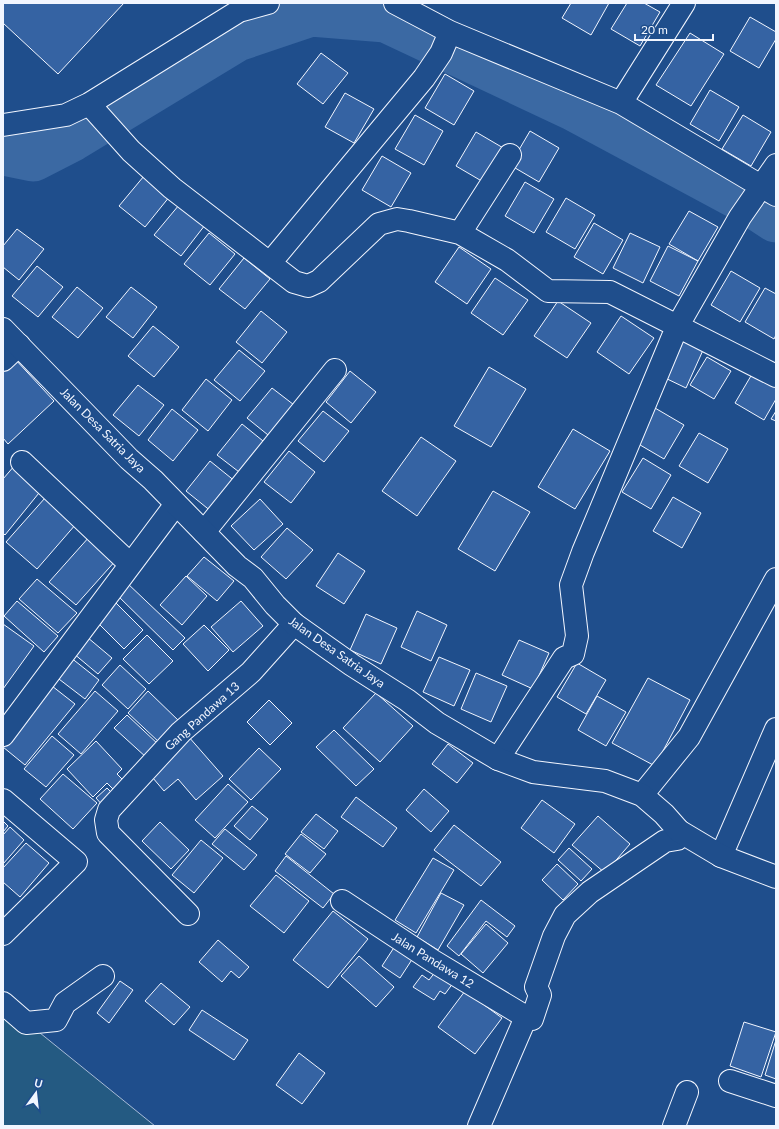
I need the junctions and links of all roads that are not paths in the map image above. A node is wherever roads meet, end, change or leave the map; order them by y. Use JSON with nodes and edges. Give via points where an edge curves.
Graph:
{"nodes":[{"id":1,"x":268,"y":3,"type":"edge"},
{"id":2,"x":395,"y":3,"type":"edge"},
{"id":3,"x":684,"y":3,"type":"edge"},
{"id":4,"x":450,"y":32,"type":"junction"},
{"id":5,"x":621,"y":103,"type":"junction"},
{"id":6,"x":89,"y":104,"type":"junction"},
{"id":7,"x":3,"y":126,"type":"edge"},
{"id":8,"x":510,"y":155,"type":"dead end"},
{"id":9,"x":776,"y":165,"type":"edge"},
{"id":10,"x":768,"y":191,"type":"edge"},
{"id":11,"x":460,"y":233,"type":"junction"},
{"id":12,"x":270,"y":263,"type":"junction"},
{"id":13,"x":677,"y":327,"type":"junction"},
{"id":14,"x":3,"y":329,"type":"edge"},
{"id":15,"x":19,"y":345,"type":"junction"},
{"id":16,"x":3,"y":360,"type":"edge"},
{"id":17,"x":336,"y":370,"type":"dead end"},
{"id":18,"x":776,"y":376,"type":"edge"},
{"id":19,"x":22,"y":462,"type":"dead end"},
{"id":20,"x":176,"y":504,"type":"junction"},
{"id":21,"x":204,"y":532,"type":"junction"},
{"id":22,"x":130,"y":564,"type":"junction"},
{"id":23,"x":776,"y":579,"type":"edge"},
{"id":24,"x":294,"y":624,"type":"junction"},
{"id":25,"x":776,"y":729,"type":"edge"},
{"id":26,"x":3,"y":735,"type":"edge"},
{"id":27,"x":498,"y":759,"type":"junction"},
{"id":28,"x":642,"y":795,"type":"junction"},
{"id":29,"x":3,"y":800,"type":"edge"},
{"id":30,"x":679,"y":831,"type":"junction"},
{"id":31,"x":721,"y":856,"type":"junction"},
{"id":32,"x":776,"y":877,"type":"edge"},
{"id":33,"x":342,"y":901,"type":"dead end"},
{"id":34,"x":188,"y":914,"type":"dead end"},
{"id":35,"x":3,"y":934,"type":"edge"},
{"id":36,"x":103,"y":976,"type":"dead end"},
{"id":37,"x":3,"y":1003,"type":"edge"},
{"id":38,"x":526,"y":1017,"type":"junction"},
{"id":39,"x":730,"y":1081,"type":"dead end"},
{"id":40,"x":687,"y":1092,"type":"dead end"},
{"id":41,"x":776,"y":1096,"type":"edge"},
{"id":42,"x":478,"y":1126,"type":"edge"},
{"id":43,"x":674,"y":1126,"type":"edge"}],
"edges":[{"from":1,"to":6,"type":"street","via":[[239,11]]},
{"from":2,"to":4,"type":"street"},
{"from":3,"to":5,"type":"street"},
{"from":4,"to":5,"type":"street"},
{"from":4,"to":12,"type":"street","via":[[441,53],[424,78]]},
{"from":5,"to":10,"type":"street"},
{"from":6,"to":7,"type":"street","via":[[66,115]]},
{"from":6,"to":12,"type":"street","via":[[131,152],[172,188]]},
{"from":8,"to":11,"type":"street"},
{"from":9,"to":10,"type":"street"},
{"from":10,"to":13,"type":"street","via":[[725,242]]},
{"from":11,"to":12,"type":"street","via":[[397,219],[378,224],[319,281],[308,286],[294,282]]},
{"from":11,"to":13,"type":"street","via":[[507,260],[548,291],[610,292]]},
{"from":13,"to":18,"type":"street"},
{"from":13,"to":27,"type":"street","via":[[572,579],[577,636],[573,654],[564,658]]},
{"from":14,"to":15,"type":"street","name":"Jalan Desa Satria Jaya"},
{"from":15,"to":16,"type":"street"},
{"from":15,"to":20,"type":"street","name":"Jalan Desa Satria Jaya"},
{"from":17,"to":21,"type":"street"},
{"from":19,"to":22,"type":"street"},
{"from":20,"to":21,"type":"street","name":"Jalan Desa Satria Jaya"},
{"from":20,"to":22,"type":"street"},
{"from":21,"to":24,"type":"street","name":"Jalan Desa Satria Jaya","via":[[237,566],[253,578]]},
{"from":22,"to":26,"type":"street"},
{"from":23,"to":28,"type":"street","via":[[689,737]]},
{"from":24,"to":27,"type":"street","name":"Jalan Desa Satria Jaya","via":[[437,723]]},
{"from":24,"to":34,"type":"street","name":"Gang Pandawa 13","via":[[251,672],[181,732],[112,806],[106,820],[108,832]]},
{"from":25,"to":31,"type":"street"},
{"from":27,"to":28,"type":"street","name":"Jalan Desa Satria Jaya","via":[[533,772],[605,781]]},
{"from":28,"to":30,"type":"street","name":"Jalan Desa Satria Jaya"},
{"from":29,"to":35,"type":"street","via":[[76,862]]},
{"from":30,"to":31,"type":"street","name":"Jalan Desa Satria Jaya"},
{"from":30,"to":38,"type":"street","via":[[677,839],[665,840],[590,892],[564,915],[536,987],[540,995],[532,1019]]},
{"from":31,"to":32,"type":"street","name":"Jalan Desa Satria Jaya"},
{"from":33,"to":38,"type":"street","name":"Jalan Pandawa 12","via":[[433,961]]},
{"from":36,"to":37,"type":"street","via":[[65,1003],[56,1020],[26,1023]]},
{"from":38,"to":42,"type":"street"},
{"from":39,"to":41,"type":"street"},
{"from":40,"to":43,"type":"street"}]}
